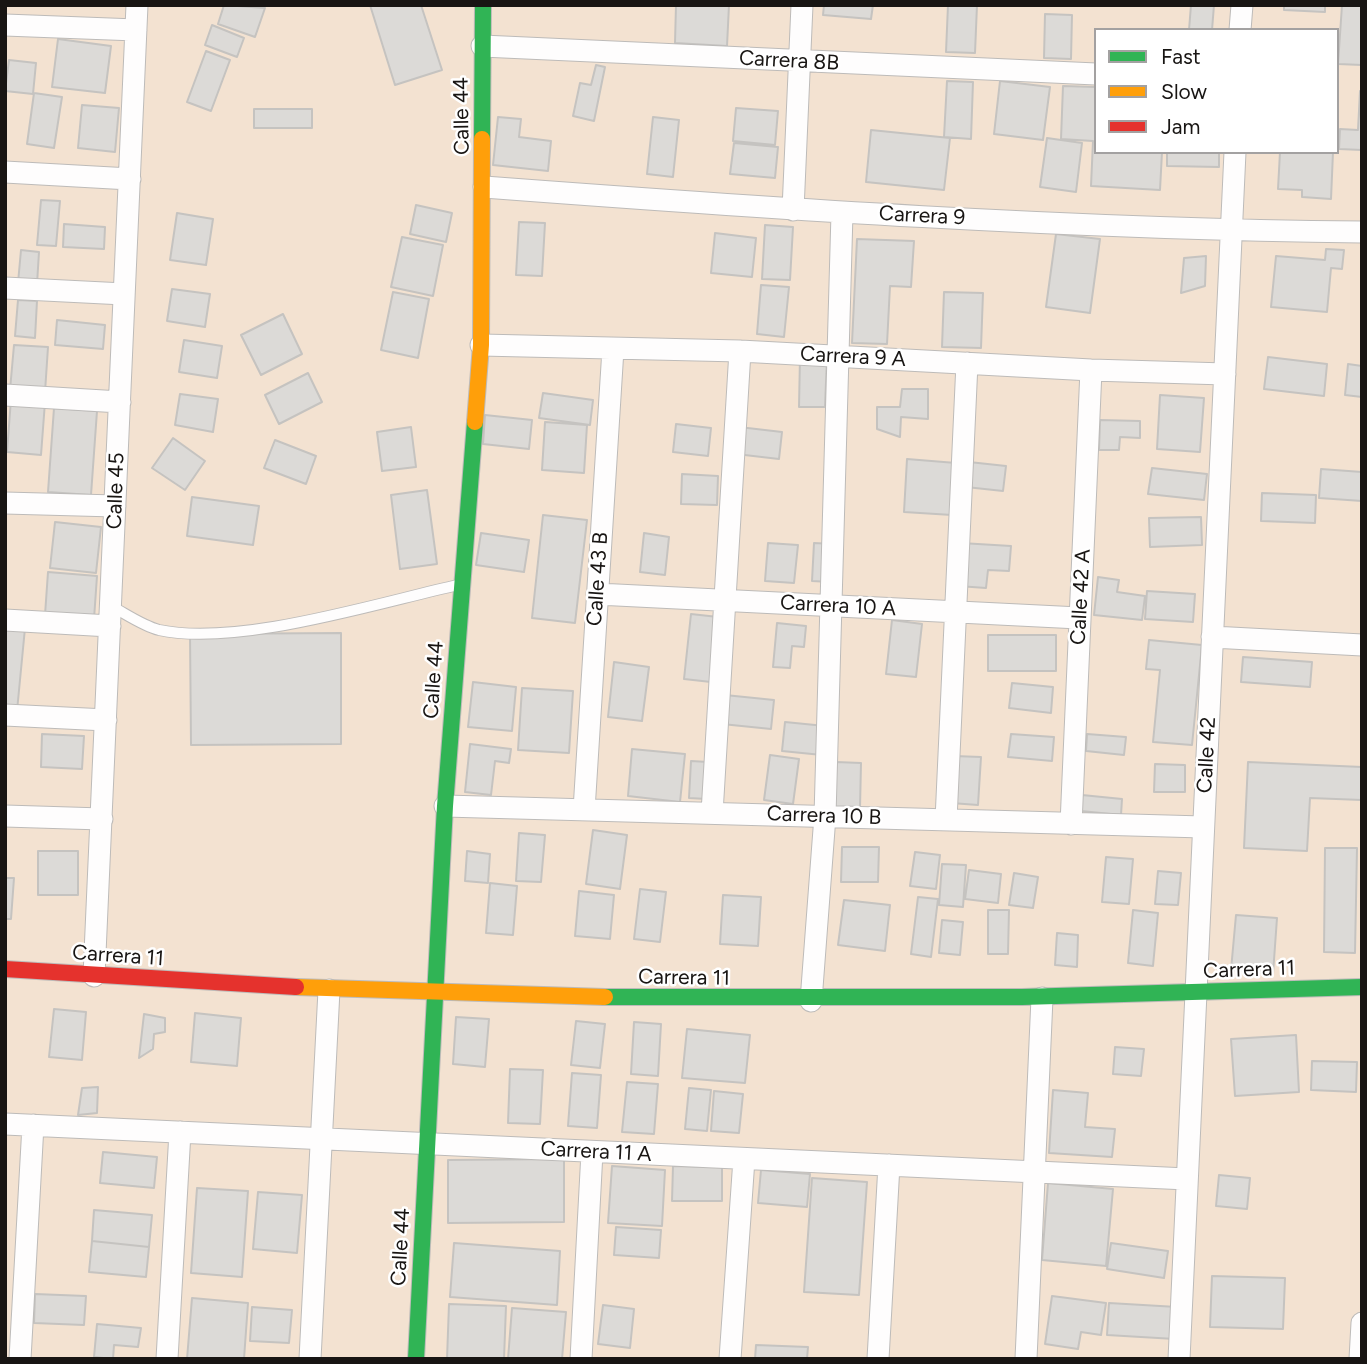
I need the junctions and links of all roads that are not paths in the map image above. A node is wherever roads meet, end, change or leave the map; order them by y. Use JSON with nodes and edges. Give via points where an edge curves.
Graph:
{"nodes":[{"id":1,"x":137,"y":5,"type":"edge"},
{"id":2,"x":483,"y":5,"type":"edge"},
{"id":3,"x":802,"y":5,"type":"edge"},
{"id":4,"x":1242,"y":5,"type":"edge"},
{"id":5,"x":5,"y":25,"type":"edge"},
{"id":6,"x":1240,"y":28,"type":"edge"},
{"id":7,"x":136,"y":30,"type":"junction"},
{"id":8,"x":482,"y":46,"type":"junction"},
{"id":9,"x":799,"y":62,"type":"junction"},
{"id":10,"x":1094,"y":74,"type":"edge"},
{"id":11,"x":1235,"y":154,"type":"edge"},
{"id":12,"x":5,"y":172,"type":"edge"},
{"id":13,"x":130,"y":179,"type":"junction"},
{"id":14,"x":484,"y":187,"type":"junction"},
{"id":15,"x":793,"y":210,"type":"junction"},
{"id":16,"x":842,"y":213,"type":"junction"},
{"id":17,"x":1231,"y":231,"type":"junction"},
{"id":18,"x":1362,"y":232,"type":"edge"},
{"id":19,"x":5,"y":288,"type":"edge"},
{"id":20,"x":124,"y":294,"type":"junction"},
{"id":21,"x":481,"y":345,"type":"junction"},
{"id":22,"x":613,"y":349,"type":"junction"},
{"id":23,"x":740,"y":351,"type":"junction"},
{"id":24,"x":838,"y":357,"type":"junction"},
{"id":25,"x":967,"y":363,"type":"junction"},
{"id":26,"x":1091,"y":370,"type":"junction"},
{"id":27,"x":1225,"y":374,"type":"junction"},
{"id":28,"x":5,"y":395,"type":"edge"},
{"id":29,"x":120,"y":402,"type":"junction"},
{"id":30,"x":5,"y":503,"type":"edge"},
{"id":31,"x":115,"y":506,"type":"junction"},
{"id":32,"x":463,"y":584,"type":"junction"},
{"id":33,"x":597,"y":594,"type":"junction"},
{"id":34,"x":726,"y":600,"type":"junction"},
{"id":35,"x":831,"y":606,"type":"junction"},
{"id":36,"x":956,"y":612,"type":"junction"},
{"id":37,"x":111,"y":616,"type":"junction"},
{"id":38,"x":1079,"y":618,"type":"junction"},
{"id":39,"x":5,"y":620,"type":"edge"},
{"id":40,"x":1212,"y":637,"type":"junction"},
{"id":41,"x":1362,"y":645,"type":"edge"},
{"id":42,"x":5,"y":715,"type":"edge"},
{"id":43,"x":106,"y":720,"type":"junction"},
{"id":44,"x":445,"y":806,"type":"junction"},
{"id":45,"x":584,"y":810,"type":"junction"},
{"id":46,"x":712,"y":813,"type":"junction"},
{"id":47,"x":5,"y":816,"type":"edge"},
{"id":48,"x":825,"y":816,"type":"junction"},
{"id":49,"x":102,"y":819,"type":"junction"},
{"id":50,"x":946,"y":820,"type":"junction"},
{"id":51,"x":1071,"y":824,"type":"junction"},
{"id":52,"x":1203,"y":827,"type":"junction"},
{"id":53,"x":5,"y":969,"type":"edge"},
{"id":54,"x":94,"y":976,"type":"junction"},
{"id":55,"x":1362,"y":987,"type":"edge"},
{"id":56,"x":329,"y":990,"type":"junction"},
{"id":57,"x":1196,"y":993,"type":"junction"},
{"id":58,"x":436,"y":994,"type":"junction"},
{"id":59,"x":1042,"y":998,"type":"junction"},
{"id":60,"x":811,"y":1001,"type":"junction"},
{"id":61,"x":5,"y":1124,"type":"edge"},
{"id":62,"x":33,"y":1125,"type":"junction"},
{"id":63,"x":180,"y":1132,"type":"junction"},
{"id":64,"x":319,"y":1138,"type":"junction"},
{"id":65,"x":427,"y":1143,"type":"junction"},
{"id":66,"x":592,"y":1152,"type":"junction"},
{"id":67,"x":744,"y":1159,"type":"junction"},
{"id":68,"x":889,"y":1165,"type":"junction"},
{"id":69,"x":1034,"y":1172,"type":"junction"},
{"id":70,"x":1187,"y":1179,"type":"junction"},
{"id":71,"x":1362,"y":1323,"type":"edge"},
{"id":72,"x":20,"y":1359,"type":"edge"},
{"id":73,"x":167,"y":1359,"type":"edge"},
{"id":74,"x":310,"y":1359,"type":"edge"},
{"id":75,"x":416,"y":1359,"type":"edge"},
{"id":76,"x":581,"y":1359,"type":"edge"},
{"id":77,"x":730,"y":1359,"type":"edge"},
{"id":78,"x":878,"y":1359,"type":"edge"},
{"id":79,"x":1026,"y":1359,"type":"edge"},
{"id":80,"x":1179,"y":1359,"type":"edge"},
{"id":81,"x":1360,"y":1359,"type":"edge"}],
"edges":[{"from":1,"to":7,"type":"street","name":"Calle 45"},
{"from":2,"to":8,"type":"street","name":"Calle 44"},
{"from":3,"to":9,"type":"street"},
{"from":4,"to":6,"type":"street"},
{"from":5,"to":7,"type":"street"},
{"from":7,"to":13,"type":"street","name":"Calle 45"},
{"from":8,"to":9,"type":"street","name":"Carrera 8B"},
{"from":8,"to":14,"type":"street","name":"Calle 44"},
{"from":9,"to":10,"type":"street","name":"Carrera 8B"},
{"from":9,"to":15,"type":"street"},
{"from":11,"to":17,"type":"street","name":"Calle 42"},
{"from":12,"to":13,"type":"street"},
{"from":13,"to":20,"type":"street","name":"Calle 45"},
{"from":14,"to":15,"type":"street","name":"Carrera 9"},
{"from":14,"to":21,"type":"street","name":"Calle 44"},
{"from":15,"to":16,"type":"street","name":"Carrera 9"},
{"from":16,"to":17,"type":"street","name":"Carrera 9"},
{"from":16,"to":24,"type":"street"},
{"from":17,"to":18,"type":"street","name":"Carrera 9"},
{"from":17,"to":27,"type":"street","name":"Calle 42"},
{"from":19,"to":20,"type":"street"},
{"from":20,"to":29,"type":"street","name":"Calle 45"},
{"from":21,"to":22,"type":"street","name":"Carrera 9 A"},
{"from":21,"to":32,"type":"street","name":"Calle 44"},
{"from":22,"to":23,"type":"street","name":"Carrera 9 A"},
{"from":22,"to":33,"type":"street","name":"Calle 43 B"},
{"from":23,"to":24,"type":"street","name":"Carrera 9 A"},
{"from":23,"to":34,"type":"street"},
{"from":24,"to":25,"type":"street","name":"Carrera 9 A"},
{"from":24,"to":35,"type":"street"},
{"from":25,"to":26,"type":"street","name":"Carrera 9 A"},
{"from":25,"to":36,"type":"street"},
{"from":26,"to":27,"type":"street","name":"Carrera 9 A"},
{"from":26,"to":38,"type":"street","name":"Calle 42 A"},
{"from":27,"to":40,"type":"street","name":"Calle 42"},
{"from":28,"to":29,"type":"street"},
{"from":29,"to":31,"type":"street","name":"Calle 45"},
{"from":30,"to":31,"type":"street"},
{"from":31,"to":37,"type":"street","name":"Calle 45"},
{"from":32,"to":37,"type":"lane","via":[[254,630],[181,633]]},
{"from":32,"to":44,"type":"street","name":"Calle 44"},
{"from":33,"to":34,"type":"street","name":"Carrera 10 A"},
{"from":33,"to":45,"type":"street","name":"Calle 43 B"},
{"from":34,"to":35,"type":"street","name":"Carrera 10 A"},
{"from":34,"to":46,"type":"street"},
{"from":35,"to":36,"type":"street","name":"Carrera 10 A"},
{"from":35,"to":48,"type":"street"},
{"from":36,"to":38,"type":"street","name":"Carrera 10 A"},
{"from":36,"to":50,"type":"street"},
{"from":37,"to":39,"type":"street"},
{"from":37,"to":43,"type":"street","name":"Calle 45"},
{"from":38,"to":51,"type":"street","name":"Calle 42 A"},
{"from":40,"to":41,"type":"street"},
{"from":40,"to":52,"type":"street","name":"Calle 42"},
{"from":42,"to":43,"type":"street"},
{"from":43,"to":49,"type":"street","name":"Calle 45"},
{"from":44,"to":45,"type":"street","name":"Carrera 10 B"},
{"from":44,"to":58,"type":"street","name":"Calle 44"},
{"from":45,"to":46,"type":"street","name":"Carrera 10 B"},
{"from":46,"to":48,"type":"street","name":"Carrera 10 B"},
{"from":47,"to":49,"type":"street"},
{"from":48,"to":50,"type":"street","name":"Carrera 10 B"},
{"from":48,"to":60,"type":"street"},
{"from":49,"to":54,"type":"street","name":"Calle 45"},
{"from":50,"to":51,"type":"street","name":"Carrera 10 B"},
{"from":51,"to":52,"type":"street","name":"Carrera 10 B"},
{"from":52,"to":57,"type":"street","name":"Calle 42"},
{"from":53,"to":54,"type":"street","name":"Carrera 11"},
{"from":54,"to":56,"type":"street","name":"Carrera 11"},
{"from":55,"to":57,"type":"street","name":"Carrera 11"},
{"from":56,"to":58,"type":"street","name":"Carrera 11"},
{"from":56,"to":64,"type":"street"},
{"from":57,"to":59,"type":"street","name":"Carrera 11"},
{"from":57,"to":70,"type":"street","name":"Calle 42"},
{"from":58,"to":60,"type":"street","name":"Carrera 11"},
{"from":58,"to":65,"type":"street","name":"Calle 44"},
{"from":59,"to":60,"type":"street","name":"Carrera 11"},
{"from":59,"to":69,"type":"street"},
{"from":61,"to":62,"type":"street","name":"Carrera 11 A"},
{"from":62,"to":63,"type":"street","name":"Carrera 11 A"},
{"from":62,"to":72,"type":"street"},
{"from":63,"to":64,"type":"street","name":"Carrera 11 A"},
{"from":63,"to":73,"type":"street"},
{"from":64,"to":65,"type":"street","name":"Carrera 11 A"},
{"from":64,"to":74,"type":"street"},
{"from":65,"to":66,"type":"street","name":"Carrera 11 A"},
{"from":65,"to":75,"type":"street","name":"Calle 44"},
{"from":66,"to":67,"type":"street","name":"Carrera 11 A"},
{"from":66,"to":76,"type":"street"},
{"from":67,"to":68,"type":"street","name":"Carrera 11 A"},
{"from":67,"to":77,"type":"street"},
{"from":68,"to":69,"type":"street","name":"Carrera 11 A"},
{"from":68,"to":78,"type":"street"},
{"from":69,"to":70,"type":"street","name":"Carrera 11 A"},
{"from":69,"to":79,"type":"street"},
{"from":70,"to":80,"type":"street","name":"Calle 42"},
{"from":71,"to":81,"type":"street"}]}
